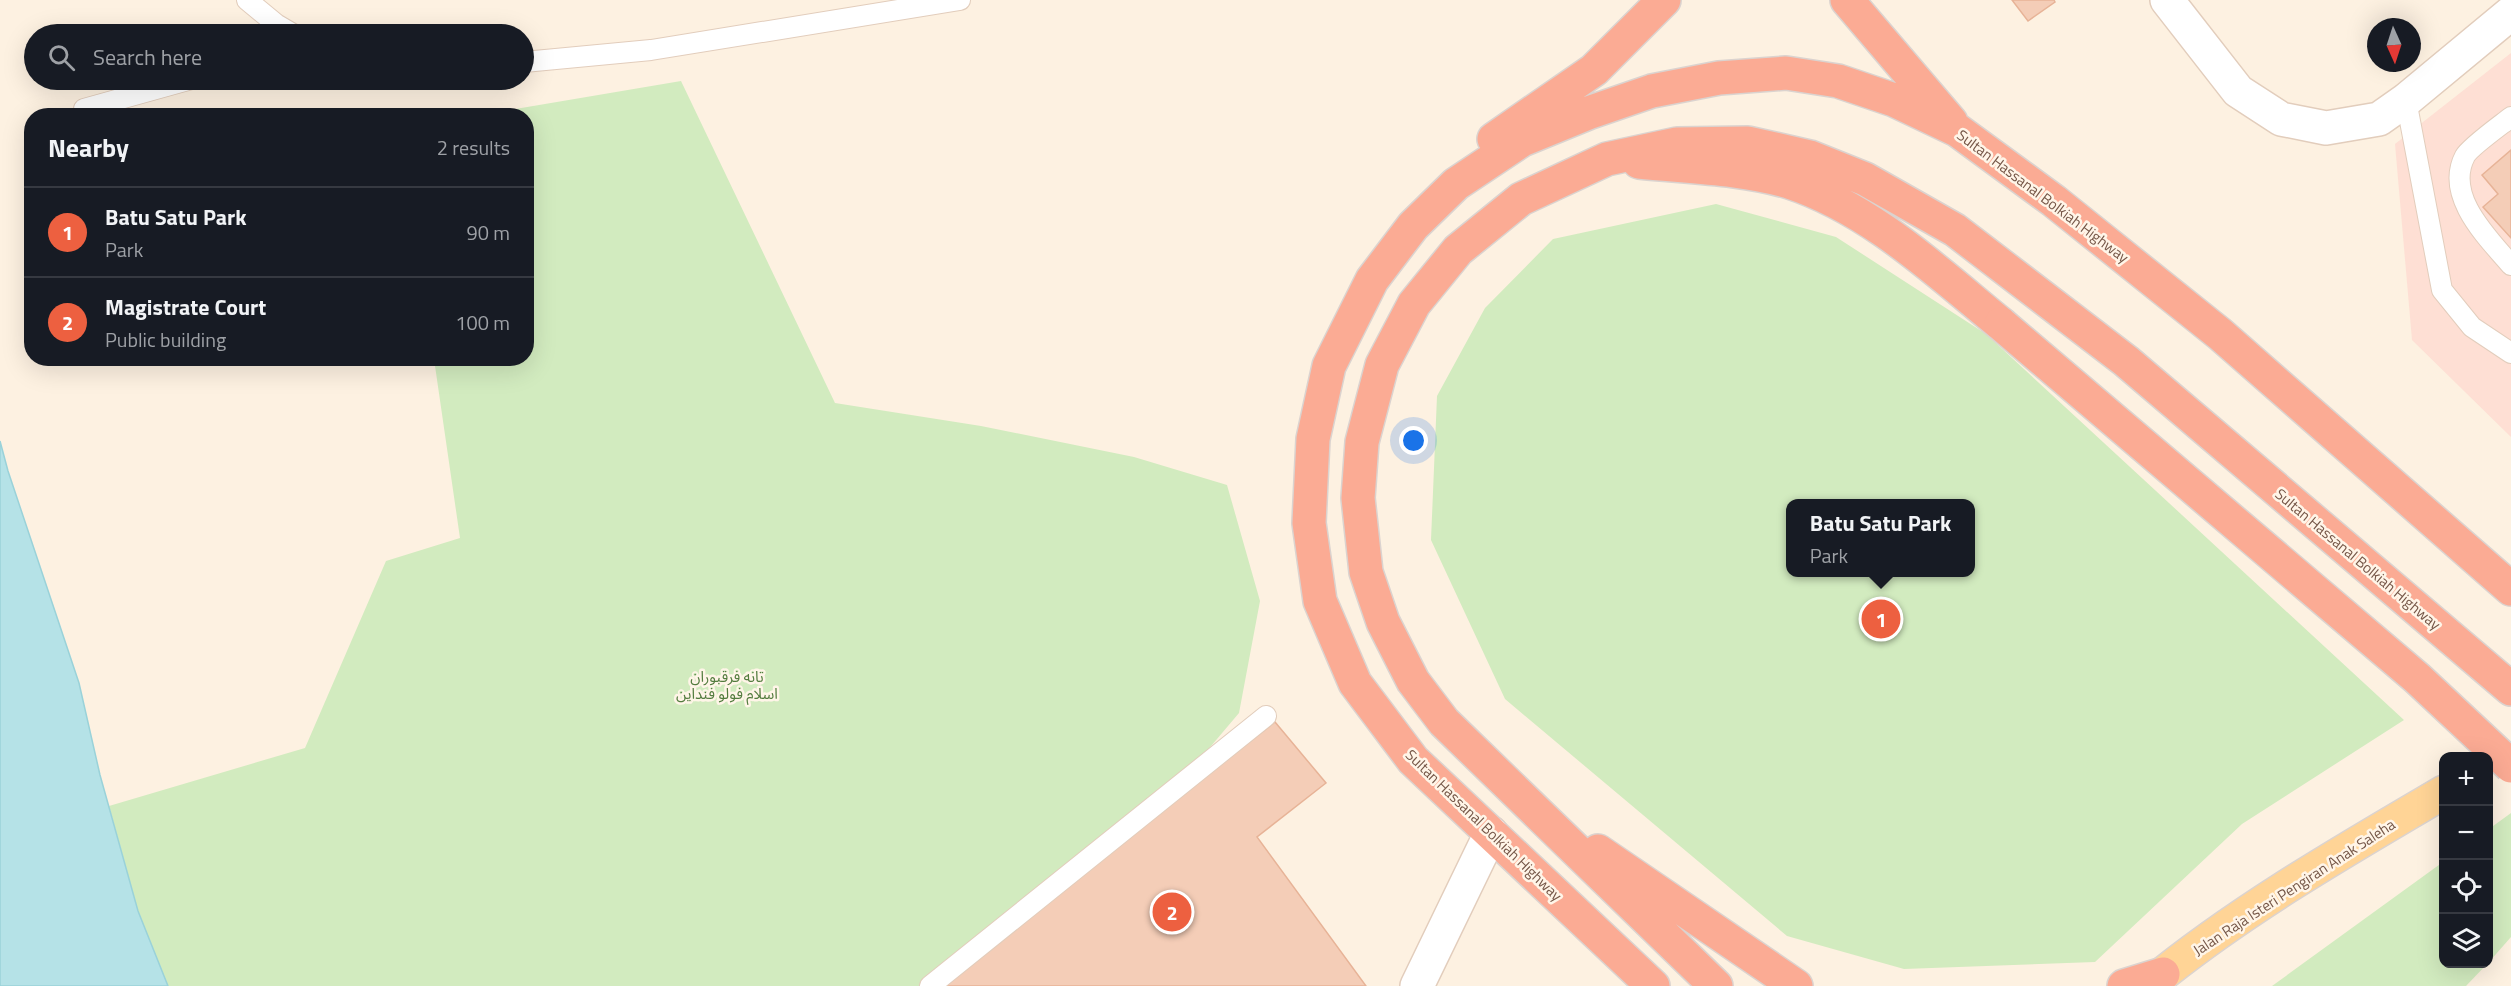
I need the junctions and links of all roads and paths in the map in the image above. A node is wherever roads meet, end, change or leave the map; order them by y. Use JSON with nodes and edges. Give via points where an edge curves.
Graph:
{"nodes":[{"id":1,"x":247,"y":0,"type":"edge"},
{"id":2,"x":960,"y":0,"type":"edge"},
{"id":3,"x":1664,"y":0,"type":"edge"},
{"id":4,"x":1847,"y":0,"type":"edge"},
{"id":5,"x":2167,"y":0,"type":"edge"},
{"id":6,"x":2511,"y":13,"type":"edge"},
{"id":7,"x":276,"y":24,"type":"edge"},
{"id":8,"x":534,"y":61,"type":"edge"},
{"id":9,"x":152,"y":90,"type":"edge"},
{"id":10,"x":2406,"y":100,"type":"junction"},
{"id":11,"x":88,"y":108,"type":"edge"},
{"id":12,"x":2511,"y":117,"type":"edge"},
{"id":13,"x":1957,"y":130,"type":"junction"},
{"id":14,"x":1607,"y":159,"type":"junction"},
{"id":15,"x":1456,"y":184,"type":"junction"},
{"id":16,"x":2511,"y":265,"type":"edge"},
{"id":17,"x":2511,"y":353,"type":"edge"},
{"id":18,"x":2511,"y":589,"type":"edge"},
{"id":19,"x":2511,"y":688,"type":"edge"},
{"id":20,"x":1266,"y":716,"type":"dead end"},
{"id":21,"x":2511,"y":742,"type":"edge"},
{"id":22,"x":2511,"y":751,"type":"edge"},
{"id":23,"x":2493,"y":755,"type":"edge"},
{"id":24,"x":2493,"y":762,"type":"edge"},
{"id":25,"x":2511,"y":766,"type":"edge"},
{"id":26,"x":2439,"y":795,"type":"edge"},
{"id":27,"x":1520,"y":797,"type":"junction"},
{"id":28,"x":1491,"y":833,"type":"junction"},
{"id":29,"x":2156,"y":980,"type":"edge"},
{"id":30,"x":1424,"y":983,"type":"edge"},
{"id":31,"x":930,"y":986,"type":"edge"},
{"id":32,"x":1653,"y":986,"type":"edge"},
{"id":33,"x":1716,"y":986,"type":"edge"},
{"id":34,"x":1796,"y":986,"type":"edge"},
{"id":35,"x":2124,"y":986,"type":"edge"}],
"edges":[{"from":1,"to":7,"type":"lane"},
{"from":2,"to":8,"type":"lane","via":[[651,50]]},
{"from":3,"to":15,"type":"highway","via":[[1594,70],[1490,142]]},
{"from":4,"to":13,"type":"highway"},
{"from":5,"to":10,"type":"street","via":[[2238,91],[2281,119],[2326,128],[2379,119]]},
{"from":6,"to":10,"type":"street"},
{"from":9,"to":11,"type":"lane"},
{"from":10,"to":17,"type":"lane","via":[[2442,290],[2472,327]]},
{"from":12,"to":16,"type":"lane","via":[[2465,155],[2461,192],[2471,218]]},
{"from":13,"to":15,"type":"highway","name":"Sultan Hassanal Bolkiah Highway","via":[[1894,100],[1838,81],[1786,73],[1719,78],[1652,91],[1588,112],[1522,140]]},
{"from":13,"to":18,"type":"highway","name":"Sultan Hassanal Bolkiah Highway","via":[[2054,201],[2220,334]]},
{"from":14,"to":19,"type":"highway","name":"Sultan Hassanal Bolkiah Highway","via":[[1677,144],[1748,143],[1810,157],[1865,179],[1955,230],[2126,361]]},
{"from":14,"to":25,"type":"highway","bridge":true,"via":[[1740,173],[1786,182],[1827,196],[1873,223],[2001,324],[2408,670]]},
{"from":14,"to":27,"type":"highway","name":"Sultan Hassanal Bolkiah Highway","via":[[1521,199],[1458,250],[1414,304],[1382,365],[1362,442],[1358,498],[1366,572],[1383,622],[1413,681],[1444,722]]},
{"from":15,"to":28,"type":"highway","name":"Sultan Hassanal Bolkiah Highway","via":[[1413,226],[1372,280],[1329,366],[1313,439],[1309,523],[1320,601],[1355,683],[1413,760]]},
{"from":20,"to":31,"type":"lane"},
{"from":21,"to":23,"type":"main road"},
{"from":22,"to":24,"type":"main road"},
{"from":26,"to":29,"type":"main road","name":"Jalan Raja Isteri Pengiran Anak Saleha","via":[[2269,900]]},
{"from":27,"to":33,"type":"highway","name":"Sultan Hassanal Bolkiah Highway"},
{"from":27,"to":34,"type":"highway"},
{"from":28,"to":30,"type":"street"},
{"from":28,"to":32,"type":"highway","name":"Sultan Hassanal Bolkiah Highway"},
{"from":29,"to":35,"type":"highway"}]}
